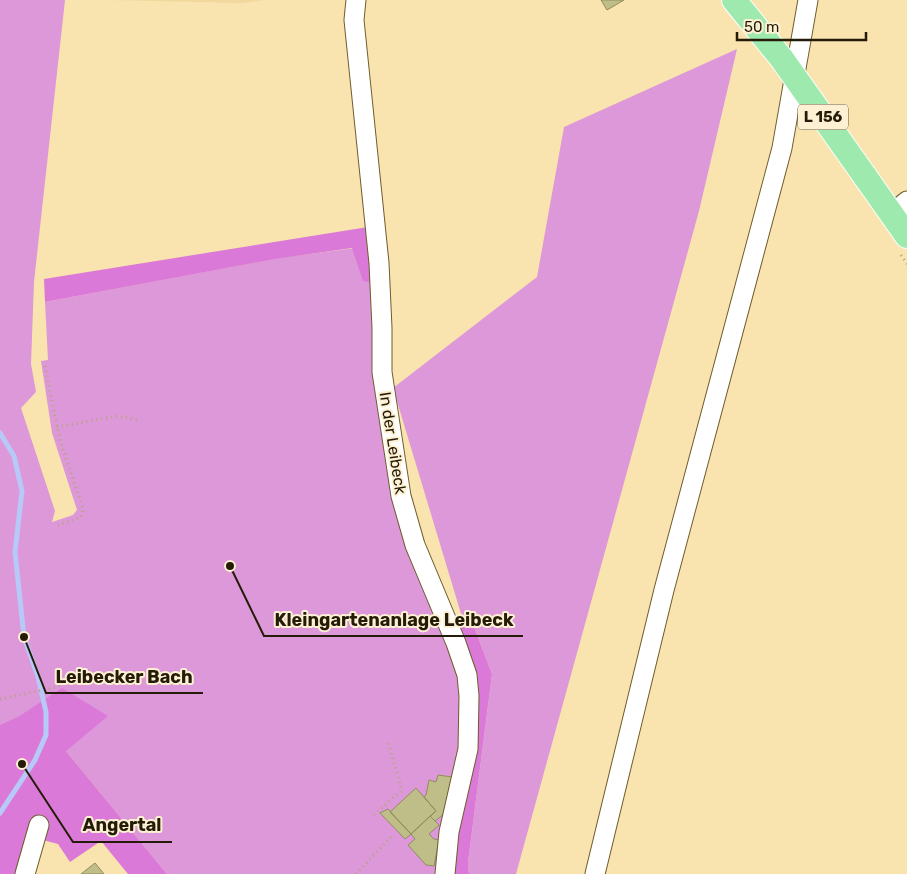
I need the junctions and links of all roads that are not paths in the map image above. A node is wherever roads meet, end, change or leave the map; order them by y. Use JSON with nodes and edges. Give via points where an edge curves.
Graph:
{"nodes":[{"id":1,"x":356,"y":0,"type":"edge"},
{"id":2,"x":734,"y":0,"type":"edge"},
{"id":3,"x":808,"y":0,"type":"edge"},
{"id":4,"x":899,"y":208,"type":"edge"},
{"id":5,"x":907,"y":236,"type":"edge"},
{"id":6,"x":39,"y":825,"type":"dead end"},
{"id":7,"x":25,"y":874,"type":"edge"},
{"id":8,"x":445,"y":874,"type":"edge"},
{"id":9,"x":595,"y":874,"type":"edge"}],
"edges":[{"from":1,"to":8,"type":"lane","name":"In der Leibeck","via":[[354,20],[378,263],[382,372],[400,487],[414,545],[440,602],[467,675],[468,749],[449,832]]},
{"from":2,"to":4,"type":"main road","number":"L 156","bridge":true,"via":[[782,59],[864,176]]},
{"from":3,"to":9,"type":"lane","via":[[782,148],[664,590]]},
{"from":4,"to":5,"type":"main road","number":"L 156"},
{"from":6,"to":7,"type":"lane"}]}
